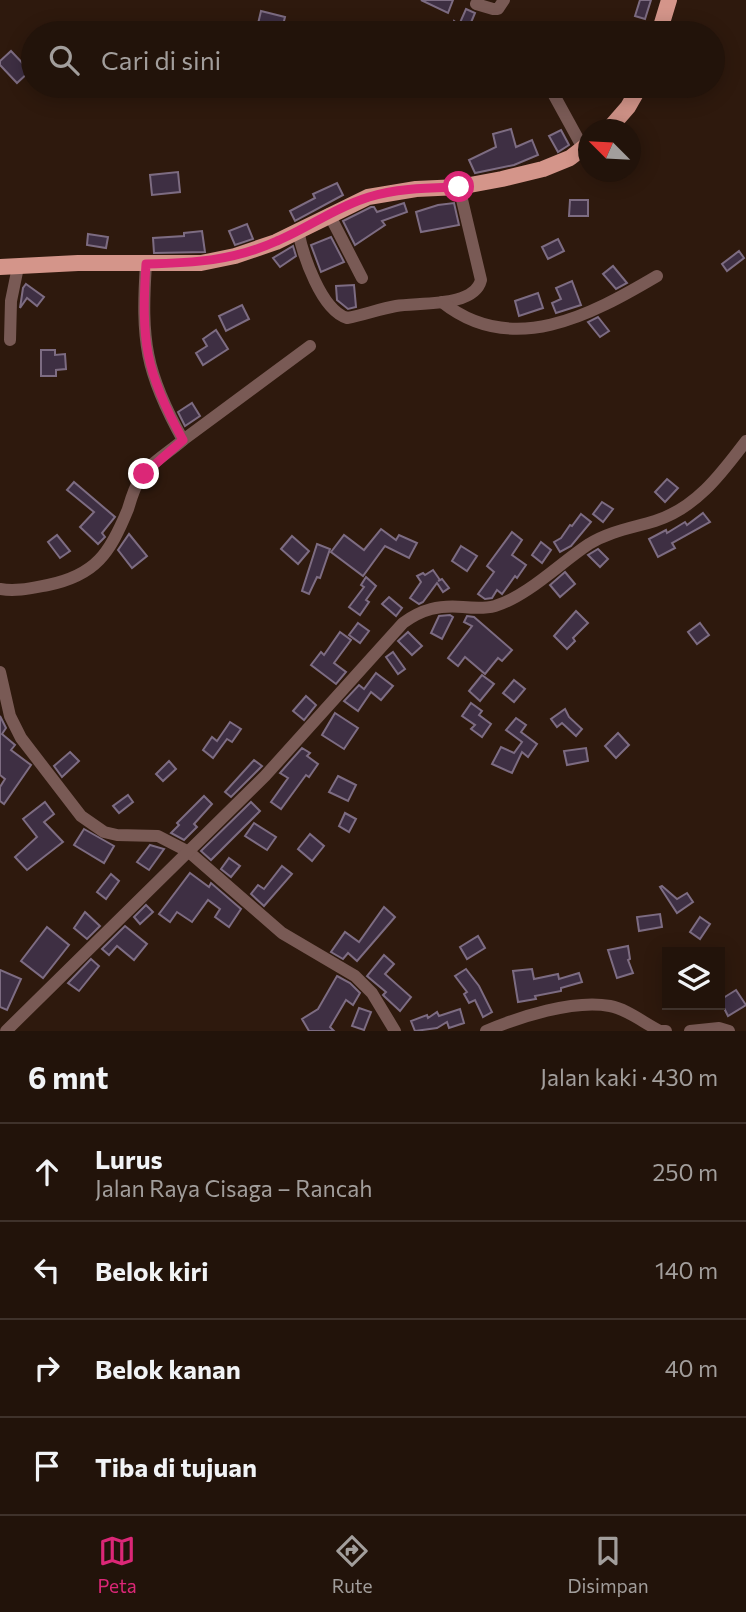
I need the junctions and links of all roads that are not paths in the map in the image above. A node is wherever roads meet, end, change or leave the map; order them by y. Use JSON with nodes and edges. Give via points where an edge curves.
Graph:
{"nodes":[{"id":1,"x":504,"y":0,"type":"edge"},
{"id":2,"x":669,"y":0,"type":"edge"},
{"id":3,"x":476,"y":5,"type":"dead end"},
{"id":4,"x":663,"y":21,"type":"edge"},
{"id":5,"x":556,"y":98,"type":"edge"},
{"id":6,"x":633,"y":98,"type":"edge"},
{"id":7,"x":618,"y":119,"type":"edge"},
{"id":8,"x":578,"y":133,"type":"edge"},
{"id":9,"x":578,"y":152,"type":"edge"},
{"id":10,"x":459,"y":187,"type":"junction"},
{"id":11,"x":329,"y":214,"type":"junction"},
{"id":12,"x":298,"y":231,"type":"junction"},
{"id":13,"x":146,"y":264,"type":"junction"},
{"id":14,"x":0,"y":267,"type":"edge"},
{"id":15,"x":18,"y":267,"type":"junction"},
{"id":16,"x":657,"y":276,"type":"dead end"},
{"id":17,"x":362,"y":278,"type":"dead end"},
{"id":18,"x":442,"y":302,"type":"junction"},
{"id":19,"x":10,"y":341,"type":"dead end"},
{"id":20,"x":310,"y":346,"type":"dead end"},
{"id":21,"x":183,"y":440,"type":"junction"},
{"id":22,"x":746,"y":441,"type":"edge"},
{"id":23,"x":0,"y":589,"type":"edge"},
{"id":24,"x":0,"y":672,"type":"edge"},
{"id":25,"x":189,"y":852,"type":"junction"},
{"id":26,"x":6,"y":1031,"type":"edge"},
{"id":27,"x":395,"y":1031,"type":"edge"},
{"id":28,"x":486,"y":1031,"type":"edge"},
{"id":29,"x":666,"y":1031,"type":"edge"},
{"id":30,"x":690,"y":1031,"type":"edge"},
{"id":31,"x":729,"y":1031,"type":"edge"}],
"edges":[{"from":1,"to":3,"type":"street","via":[[498,9]]},
{"from":2,"to":4,"type":"main road"},
{"from":5,"to":8,"type":"street"},
{"from":6,"to":7,"type":"main road"},
{"from":9,"to":10,"type":"main road","via":[[544,169]]},
{"from":10,"to":11,"type":"main road","via":[[389,192]]},
{"from":10,"to":18,"type":"street","via":[[481,280],[466,296]]},
{"from":11,"to":12,"type":"main road"},
{"from":11,"to":17,"type":"street"},
{"from":12,"to":13,"type":"main road","via":[[235,256],[201,263]]},
{"from":12,"to":18,"type":"street","via":[[311,272],[342,316]]},
{"from":13,"to":15,"type":"main road"},
{"from":13,"to":21,"type":"street","via":[[143,320],[149,364]]},
{"from":14,"to":15,"type":"main road"},
{"from":15,"to":19,"type":"street"},
{"from":16,"to":18,"type":"street","via":[[595,311],[539,327],[485,325]]},
{"from":20,"to":21,"type":"street"},
{"from":21,"to":23,"type":"street","via":[[139,479],[115,537],[91,569],[53,584]]},
{"from":22,"to":25,"type":"street","via":[[693,501],[656,521],[622,528],[590,543],[510,600],[493,607],[432,607],[402,623],[265,776]]},
{"from":24,"to":25,"type":"street","via":[[10,716],[21,738],[81,816],[104,832],[158,836]]},
{"from":25,"to":26,"type":"street"},
{"from":25,"to":27,"type":"street","via":[[282,933],[355,976],[372,993]]},
{"from":28,"to":29,"type":"street","via":[[525,1015],[609,1006]]},
{"from":30,"to":31,"type":"street"}]}
